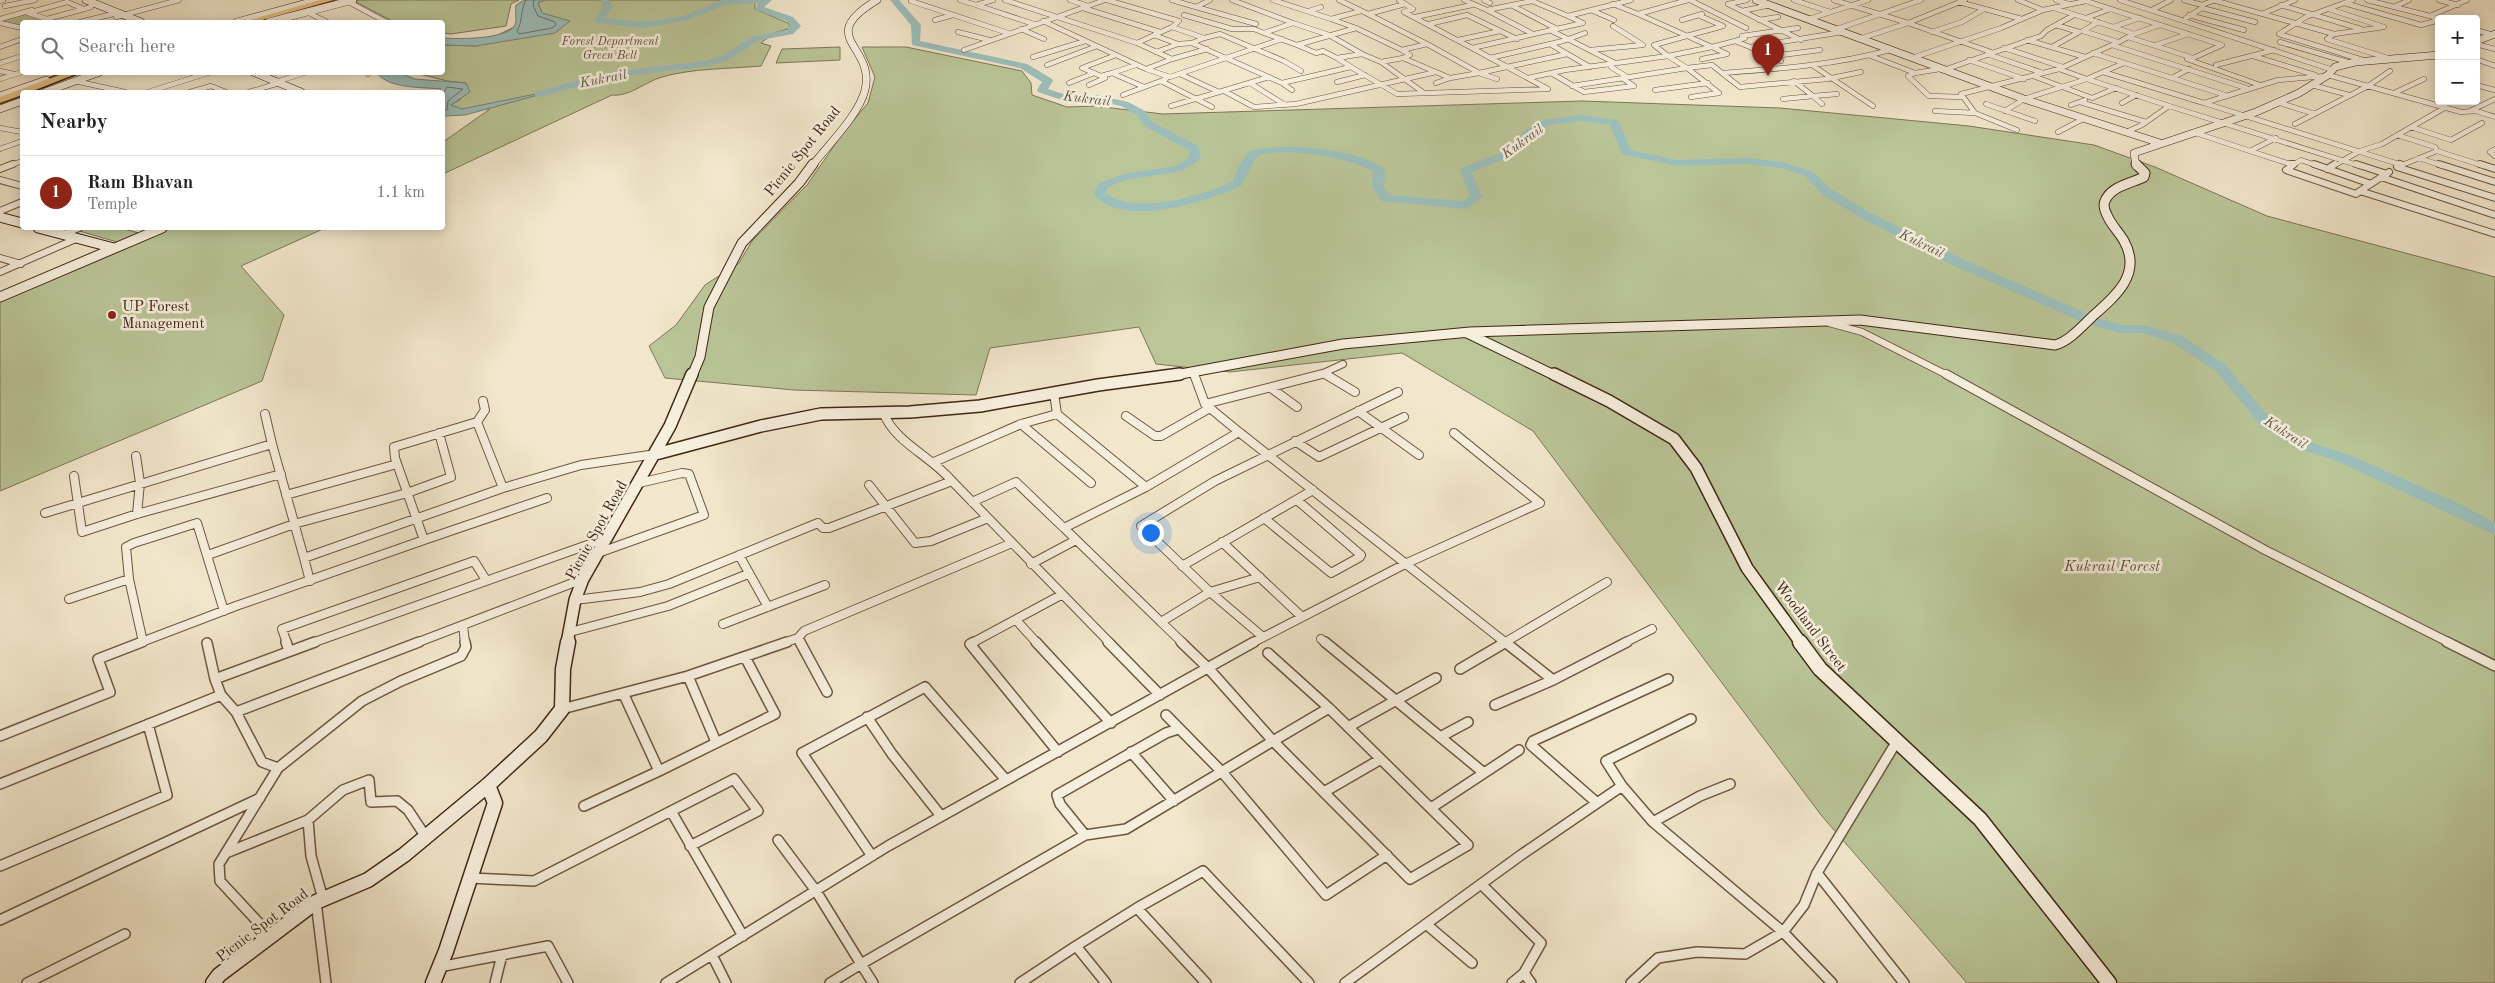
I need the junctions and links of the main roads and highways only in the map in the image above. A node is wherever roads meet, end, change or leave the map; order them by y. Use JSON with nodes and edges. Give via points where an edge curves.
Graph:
{"nodes":[{"id":1,"x":330,"y":0,"type":"edge"},
{"id":2,"x":347,"y":0,"type":"edge"},
{"id":3,"x":255,"y":20,"type":"edge"},
{"id":4,"x":266,"y":20,"type":"edge"},
{"id":5,"x":81,"y":75,"type":"edge"},
{"id":6,"x":76,"y":77,"type":"edge"},
{"id":7,"x":33,"y":90,"type":"edge"},
{"id":8,"x":39,"y":90,"type":"edge"},
{"id":9,"x":20,"y":94,"type":"edge"},
{"id":10,"x":20,"y":97,"type":"edge"},
{"id":11,"x":0,"y":100,"type":"edge"},
{"id":12,"x":0,"y":104,"type":"edge"}],
"edges":[{"from":1,"to":3,"type":"highway"},
{"from":2,"to":4,"type":"highway"},
{"from":5,"to":8,"type":"highway"},
{"from":6,"to":7,"type":"highway"},
{"from":9,"to":11,"type":"highway"},
{"from":10,"to":12,"type":"highway"}]}
